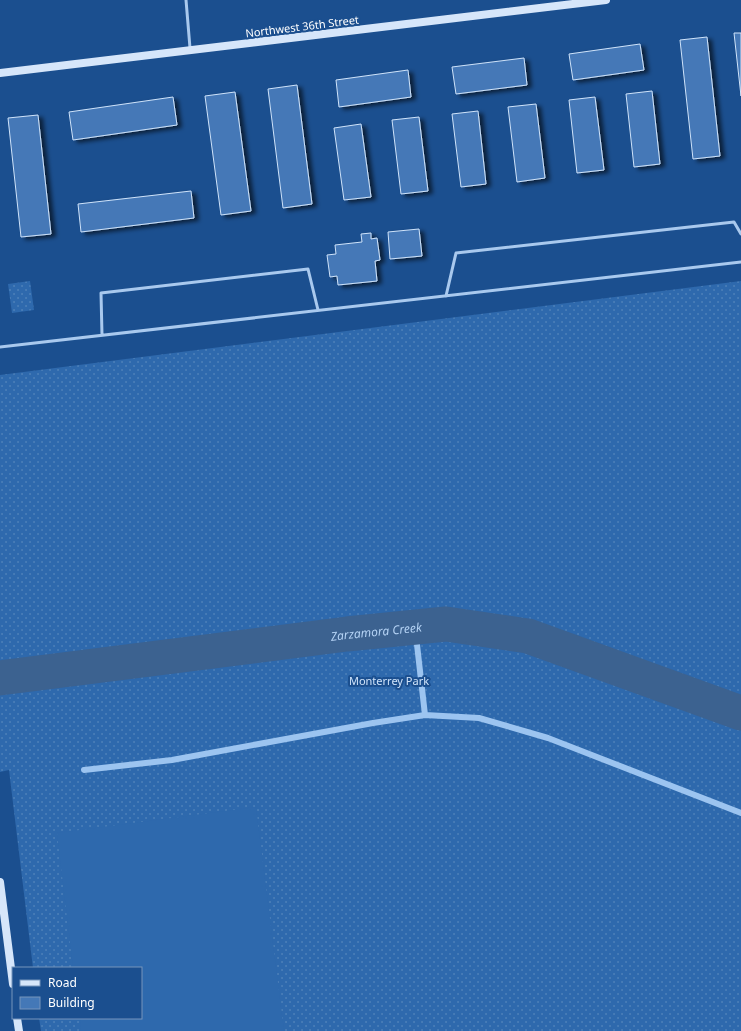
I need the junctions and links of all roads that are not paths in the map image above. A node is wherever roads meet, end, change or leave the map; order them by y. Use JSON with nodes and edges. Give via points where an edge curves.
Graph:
{"nodes":[{"id":1,"x":186,"y":0,"type":"edge"},
{"id":2,"x":606,"y":0,"type":"edge"},
{"id":3,"x":190,"y":50,"type":"junction"},
{"id":4,"x":0,"y":73,"type":"edge"},
{"id":5,"x":741,"y":234,"type":"edge"},
{"id":6,"x":741,"y":262,"type":"edge"},
{"id":7,"x":446,"y":296,"type":"junction"},
{"id":8,"x":318,"y":310,"type":"junction"},
{"id":9,"x":102,"y":335,"type":"junction"},
{"id":10,"x":0,"y":347,"type":"edge"},
{"id":11,"x":0,"y":882,"type":"edge"},
{"id":12,"x":12,"y":976,"type":"edge"},
{"id":13,"x":17,"y":1019,"type":"edge"},
{"id":14,"x":19,"y":1031,"type":"edge"}],
"edges":[{"from":1,"to":3,"type":"lane"},
{"from":2,"to":3,"type":"main road","name":"Northwest 36th Street"},
{"from":3,"to":4,"type":"main road","name":"Northwest 36th Street"},
{"from":5,"to":7,"type":"lane","via":[[734,222],[456,253]]},
{"from":6,"to":7,"type":"lane"},
{"from":7,"to":8,"type":"lane"},
{"from":8,"to":9,"type":"lane"},
{"from":8,"to":9,"type":"lane","via":[[308,269],[101,293]]},
{"from":9,"to":10,"type":"lane"},
{"from":11,"to":12,"type":"main road"},
{"from":13,"to":14,"type":"main road"}]}
